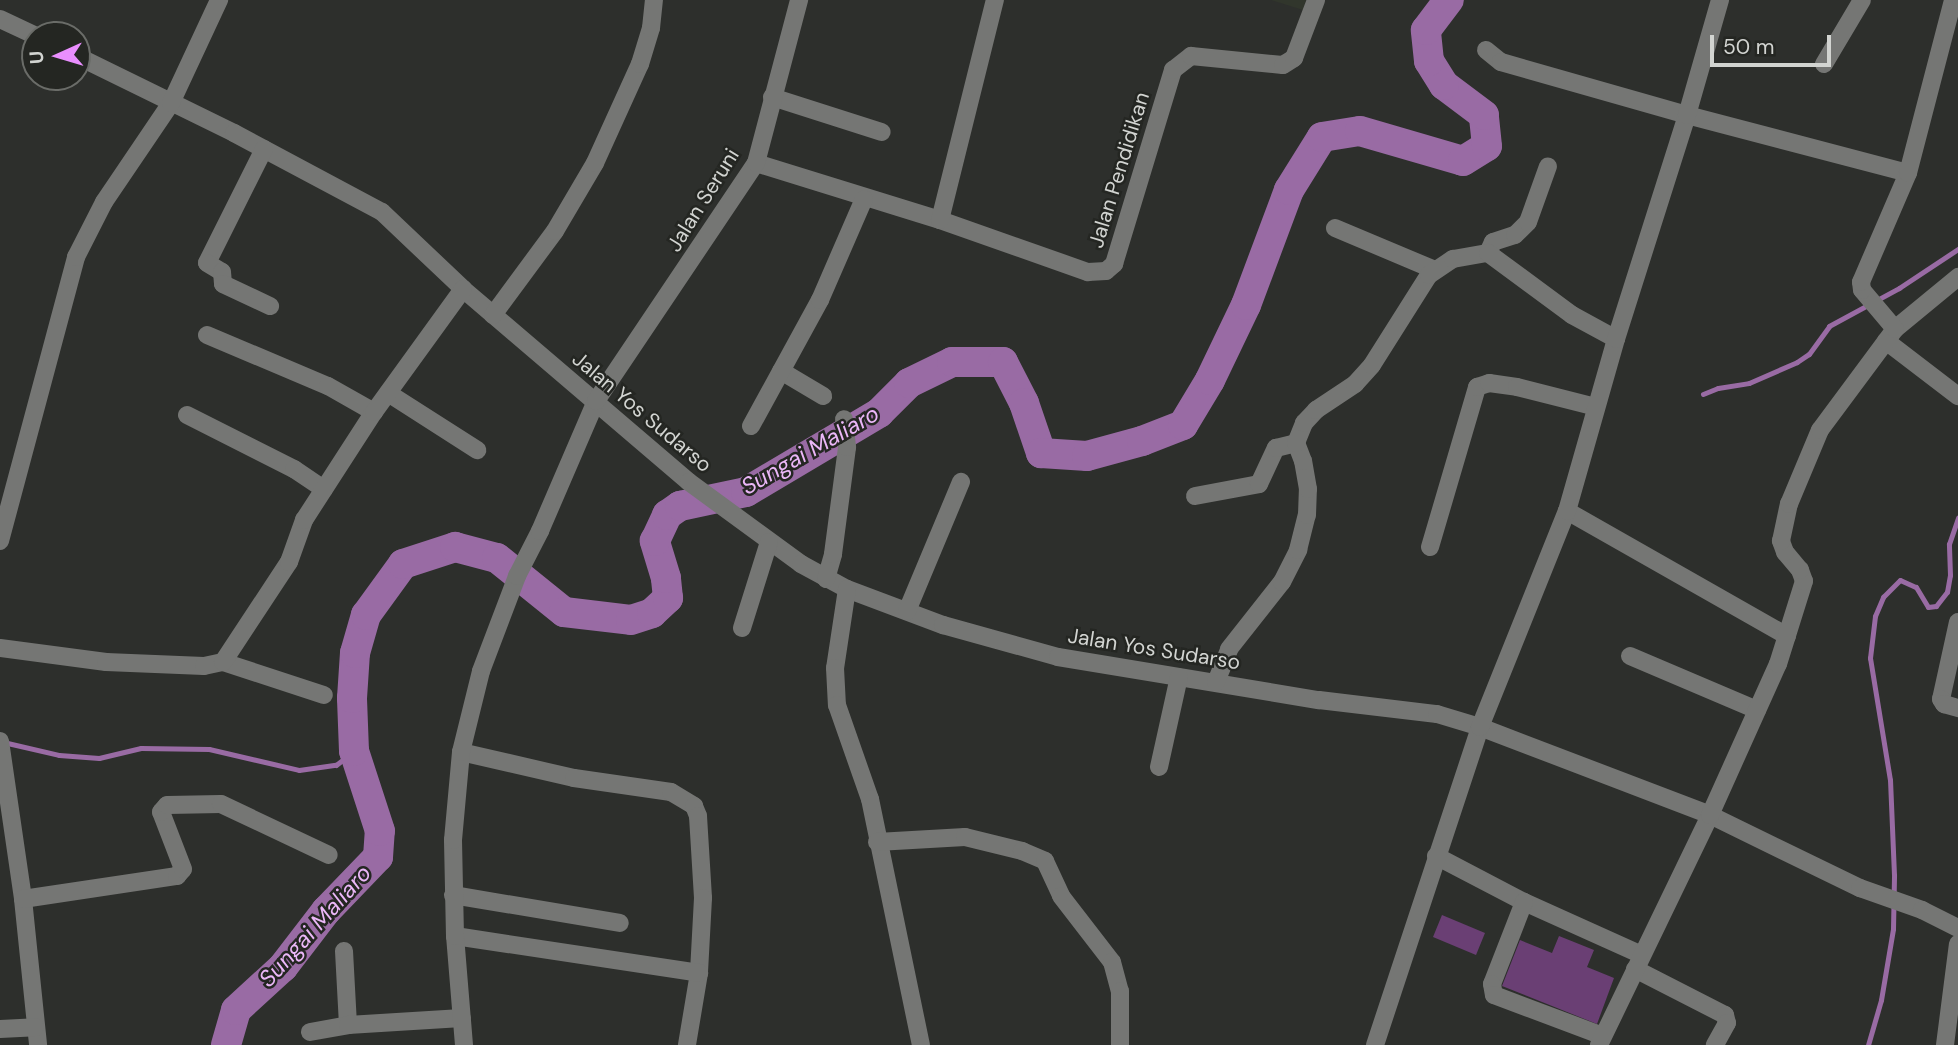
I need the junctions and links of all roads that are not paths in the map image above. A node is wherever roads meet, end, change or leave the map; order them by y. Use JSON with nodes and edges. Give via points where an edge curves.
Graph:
{"nodes":[{"id":1,"x":219,"y":0,"type":"edge"},
{"id":2,"x":654,"y":0,"type":"edge"},
{"id":3,"x":799,"y":0,"type":"edge"},
{"id":4,"x":995,"y":0,"type":"edge"},
{"id":5,"x":1316,"y":0,"type":"edge"},
{"id":6,"x":1720,"y":0,"type":"edge"},
{"id":7,"x":1862,"y":0,"type":"edge"},
{"id":8,"x":1953,"y":0,"type":"edge"},
{"id":9,"x":0,"y":19,"type":"edge"},
{"id":10,"x":21,"y":29,"type":"edge"},
{"id":11,"x":1486,"y":50,"type":"dead end"},
{"id":12,"x":91,"y":63,"type":"edge"},
{"id":13,"x":1824,"y":64,"type":"dead end"},
{"id":14,"x":772,"y":97,"type":"junction"},
{"id":15,"x":171,"y":103,"type":"junction"},
{"id":16,"x":1687,"y":115,"type":"junction"},
{"id":17,"x":882,"y":132,"type":"dead end"},
{"id":18,"x":264,"y":149,"type":"junction"},
{"id":19,"x":756,"y":163,"type":"junction"},
{"id":20,"x":1548,"y":166,"type":"dead end"},
{"id":21,"x":1908,"y":173,"type":"junction"},
{"id":22,"x":864,"y":199,"type":"junction"},
{"id":23,"x":940,"y":220,"type":"junction"},
{"id":24,"x":1335,"y":228,"type":"dead end"},
{"id":25,"x":1488,"y":253,"type":"junction"},
{"id":26,"x":1435,"y":270,"type":"junction"},
{"id":27,"x":1958,"y":277,"type":"edge"},
{"id":28,"x":463,"y":289,"type":"junction"},
{"id":29,"x":275,"y":303,"type":"dead end"},
{"id":30,"x":493,"y":315,"type":"junction"},
{"id":31,"x":207,"y":335,"type":"dead end"},
{"id":32,"x":1890,"y":335,"type":"junction"},
{"id":33,"x":1616,"y":338,"type":"junction"},
{"id":34,"x":781,"y":371,"type":"junction"},
{"id":35,"x":388,"y":393,"type":"junction"},
{"id":36,"x":823,"y":396,"type":"dead end"},
{"id":37,"x":1958,"y":396,"type":"edge"},
{"id":38,"x":596,"y":401,"type":"junction"},
{"id":39,"x":1596,"y":407,"type":"junction"},
{"id":40,"x":374,"y":412,"type":"junction"},
{"id":41,"x":187,"y":415,"type":"dead end"},
{"id":42,"x":844,"y":419,"type":"dead end"},
{"id":43,"x":751,"y":426,"type":"dead end"},
{"id":44,"x":1296,"y":443,"type":"junction"},
{"id":45,"x":477,"y":450,"type":"dead end"},
{"id":46,"x":961,"y":482,"type":"dead end"},
{"id":47,"x":324,"y":489,"type":"junction"},
{"id":48,"x":1195,"y":496,"type":"dead end"},
{"id":49,"x":1567,"y":511,"type":"junction"},
{"id":50,"x":0,"y":541,"type":"edge"},
{"id":51,"x":769,"y":542,"type":"junction"},
{"id":52,"x":1430,"y":547,"type":"dead end"},
{"id":53,"x":827,"y":579,"type":"junction"},
{"id":54,"x":847,"y":589,"type":"junction"},
{"id":55,"x":908,"y":611,"type":"junction"},
{"id":56,"x":1958,"y":622,"type":"edge"},
{"id":57,"x":743,"y":628,"type":"dead end"},
{"id":58,"x":1787,"y":636,"type":"junction"},
{"id":59,"x":0,"y":648,"type":"edge"},
{"id":60,"x":1630,"y":656,"type":"dead end"},
{"id":61,"x":223,"y":662,"type":"junction"},
{"id":62,"x":1179,"y":677,"type":"junction"},
{"id":63,"x":1216,"y":682,"type":"junction"},
{"id":64,"x":324,"y":695,"type":"dead end"},
{"id":65,"x":1958,"y":708,"type":"edge"},
{"id":66,"x":1757,"y":710,"type":"junction"},
{"id":67,"x":1480,"y":727,"type":"junction"},
{"id":68,"x":1,"y":746,"type":"edge"},
{"id":69,"x":461,"y":752,"type":"junction"},
{"id":70,"x":1159,"y":768,"type":"dead end"},
{"id":71,"x":1710,"y":815,"type":"junction"},
{"id":72,"x":877,"y":842,"type":"junction"},
{"id":73,"x":8,"y":850,"type":"edge"},
{"id":74,"x":329,"y":855,"type":"dead end"},
{"id":75,"x":1436,"y":856,"type":"junction"},
{"id":76,"x":453,"y":895,"type":"junction"},
{"id":77,"x":23,"y":899,"type":"junction"},
{"id":78,"x":1524,"y":902,"type":"junction"},
{"id":79,"x":620,"y":923,"type":"dead end"},
{"id":80,"x":1958,"y":928,"type":"edge"},
{"id":81,"x":455,"y":936,"type":"junction"},
{"id":82,"x":1958,"y":944,"type":"edge"},
{"id":83,"x":344,"y":951,"type":"dead end"},
{"id":84,"x":1638,"y":962,"type":"junction"},
{"id":85,"x":699,"y":973,"type":"junction"},
{"id":86,"x":462,"y":1018,"type":"junction"},
{"id":87,"x":348,"y":1025,"type":"junction"},
{"id":88,"x":35,"y":1027,"type":"junction"},
{"id":89,"x":0,"y":1029,"type":"edge"},
{"id":90,"x":310,"y":1032,"type":"dead end"},
{"id":91,"x":1601,"y":1040,"type":"edge"},
{"id":92,"x":38,"y":1045,"type":"edge"},
{"id":93,"x":464,"y":1045,"type":"edge"},
{"id":94,"x":687,"y":1045,"type":"edge"},
{"id":95,"x":920,"y":1045,"type":"edge"},
{"id":96,"x":1120,"y":1045,"type":"edge"},
{"id":97,"x":1375,"y":1045,"type":"edge"},
{"id":98,"x":1715,"y":1045,"type":"edge"},
{"id":99,"x":1945,"y":1045,"type":"edge"}],
"edges":[{"from":1,"to":15,"type":"street"},
{"from":2,"to":30,"type":"street","via":[[640,64],[596,163],[579,195]]},
{"from":3,"to":14,"type":"street","name":"Jalan Seruni"},
{"from":4,"to":23,"type":"street"},
{"from":5,"to":23,"type":"street","name":"Jalan Pendidikan","via":[[1294,58],[1283,65],[1191,57],[1174,70],[1114,264],[1106,271],[1088,272]]},
{"from":6,"to":16,"type":"street"},
{"from":7,"to":13,"type":"street"},
{"from":8,"to":21,"type":"street"},
{"from":9,"to":10,"type":"street"},
{"from":11,"to":16,"type":"street","via":[[1502,62]]},
{"from":12,"to":15,"type":"street","name":"Jalan Yos Sudarso"},
{"from":14,"to":17,"type":"street"},
{"from":14,"to":19,"type":"street","name":"Jalan Seruni"},
{"from":15,"to":18,"type":"street","name":"Jalan Yos Sudarso"},
{"from":15,"to":50,"type":"street","via":[[104,202],[76,257]]},
{"from":16,"to":21,"type":"street"},
{"from":16,"to":33,"type":"street"},
{"from":18,"to":28,"type":"street","name":"Jalan Yos Sudarso","via":[[382,212]]},
{"from":18,"to":29,"type":"street","via":[[207,263]]},
{"from":19,"to":22,"type":"street","name":"Jalan Pendidikan"},
{"from":19,"to":38,"type":"street","name":"Jalan Seruni"},
{"from":20,"to":25,"type":"street","via":[[1528,222],[1516,234],[1493,242]]},
{"from":21,"to":32,"type":"street","via":[[1866,267],[1862,290]]},
{"from":22,"to":23,"type":"street","name":"Jalan Pendidikan"},
{"from":22,"to":34,"type":"street","via":[[820,300]]},
{"from":24,"to":26,"type":"street"},
{"from":25,"to":26,"type":"street","via":[[1453,259]]},
{"from":25,"to":33,"type":"street","via":[[1572,315]]},
{"from":26,"to":44,"type":"street","via":[[1423,280],[1371,365],[1355,384],[1315,410]]},
{"from":27,"to":32,"type":"street"},
{"from":28,"to":30,"type":"street","name":"Jalan Yos Sudarso"},
{"from":28,"to":35,"type":"street"},
{"from":30,"to":38,"type":"street","name":"Jalan Yos Sudarso"},
{"from":31,"to":40,"type":"street","via":[[328,386]]},
{"from":32,"to":37,"type":"street"},
{"from":32,"to":58,"type":"street","via":[[1820,430],[1789,504],[1781,541],[1804,581]]},
{"from":33,"to":39,"type":"street"},
{"from":34,"to":36,"type":"street"},
{"from":34,"to":43,"type":"street"},
{"from":35,"to":40,"type":"street"},
{"from":35,"to":45,"type":"street"},
{"from":38,"to":51,"type":"street","name":"Jalan Yos Sudarso","via":[[689,482]]},
{"from":38,"to":69,"type":"street","name":"Jalan Seruni","via":[[481,671]]},
{"from":39,"to":49,"type":"street"},
{"from":39,"to":52,"type":"street","via":[[1481,383]]},
{"from":40,"to":47,"type":"street"},
{"from":41,"to":47,"type":"street","via":[[295,468]]},
{"from":42,"to":53,"type":"street","via":[[847,447]]},
{"from":44,"to":48,"type":"street","via":[[1276,448],[1259,484]]},
{"from":44,"to":63,"type":"street","via":[[1308,489],[1298,550],[1282,582],[1229,649]]},
{"from":46,"to":55,"type":"street"},
{"from":47,"to":61,"type":"street","via":[[304,520],[289,562]]},
{"from":49,"to":58,"type":"street"},
{"from":49,"to":67,"type":"street"},
{"from":51,"to":53,"type":"street","name":"Jalan Yos Sudarso"},
{"from":51,"to":57,"type":"street"},
{"from":53,"to":54,"type":"street","name":"Jalan Yos Sudarso"},
{"from":54,"to":55,"type":"street","name":"Jalan Yos Sudarso"},
{"from":54,"to":72,"type":"street","via":[[835,695],[865,779]]},
{"from":55,"to":62,"type":"street","name":"Jalan Yos Sudarso","via":[[992,641]]},
{"from":56,"to":65,"type":"street","via":[[1941,699]]},
{"from":58,"to":66,"type":"street"},
{"from":59,"to":61,"type":"street","via":[[106,662],[204,666]]},
{"from":60,"to":66,"type":"street"},
{"from":61,"to":64,"type":"street"},
{"from":62,"to":63,"type":"street","name":"Jalan Yos Sudarso"},
{"from":62,"to":70,"type":"street"},
{"from":63,"to":67,"type":"street","name":"Jalan Yos Sudarso","via":[[1437,714]]},
{"from":66,"to":71,"type":"street"},
{"from":67,"to":71,"type":"street","name":"Jalan Yos Sudarso"},
{"from":67,"to":75,"type":"street"},
{"from":68,"to":73,"type":"street"},
{"from":69,"to":76,"type":"street","name":"Jalan Seruni"},
{"from":69,"to":85,"type":"street","via":[[686,798],[698,816],[703,898]]},
{"from":71,"to":80,"type":"street","name":"Jalan Yos Sudarso","via":[[1860,888]]},
{"from":71,"to":84,"type":"street"},
{"from":72,"to":95,"type":"street"},
{"from":72,"to":96,"type":"street","via":[[965,837],[1045,861],[1061,896],[1112,962],[1120,991]]},
{"from":73,"to":77,"type":"street"},
{"from":74,"to":77,"type":"street","via":[[221,804],[175,804],[161,812],[183,869],[177,876]]},
{"from":75,"to":78,"type":"street"},
{"from":75,"to":97,"type":"street"},
{"from":76,"to":79,"type":"street"},
{"from":76,"to":81,"type":"street","name":"Jalan Seruni"},
{"from":77,"to":88,"type":"street"},
{"from":78,"to":84,"type":"street"},
{"from":78,"to":91,"type":"street","via":[[1492,984],[1494,995]]},
{"from":81,"to":85,"type":"street"},
{"from":81,"to":86,"type":"street","name":"Jalan Seruni"},
{"from":82,"to":99,"type":"street"},
{"from":83,"to":87,"type":"street"},
{"from":84,"to":91,"type":"street"},
{"from":84,"to":98,"type":"street","via":[[1725,1015],[1727,1023]]},
{"from":85,"to":94,"type":"street"},
{"from":86,"to":87,"type":"street"},
{"from":86,"to":93,"type":"street","name":"Jalan Seruni"},
{"from":87,"to":90,"type":"street"},
{"from":88,"to":89,"type":"street"},
{"from":88,"to":92,"type":"street"}]}
